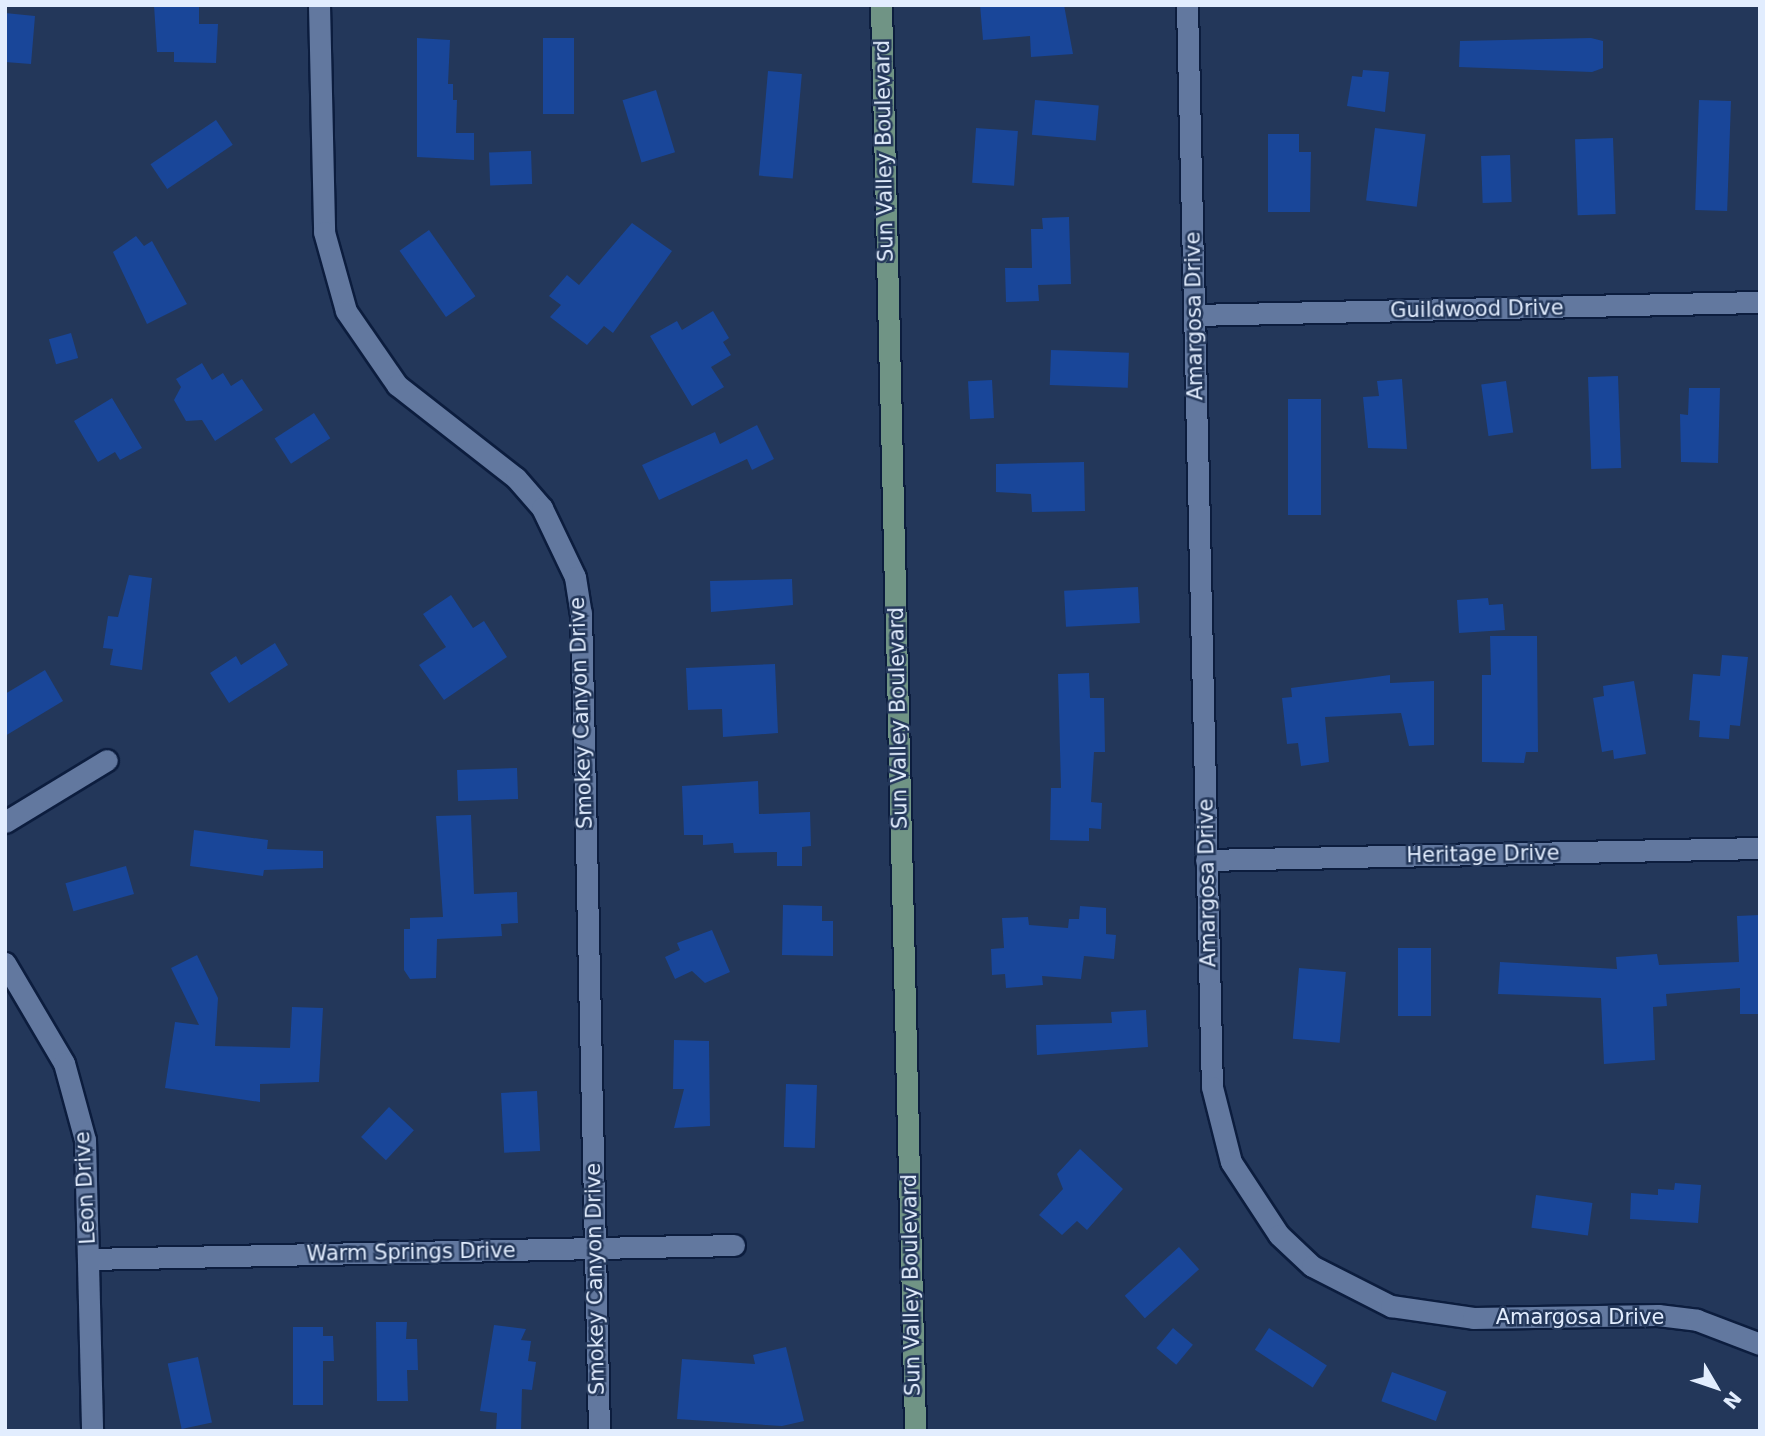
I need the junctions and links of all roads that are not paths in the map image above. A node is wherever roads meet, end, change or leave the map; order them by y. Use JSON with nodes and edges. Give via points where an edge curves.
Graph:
{"nodes":[{"id":1,"x":319,"y":5,"type":"edge"},
{"id":2,"x":881,"y":5,"type":"edge"},
{"id":3,"x":1187,"y":5,"type":"edge"},
{"id":4,"x":1760,"y":302,"type":"edge"},
{"id":5,"x":1194,"y":315,"type":"junction"},
{"id":6,"x":107,"y":760,"type":"dead end"},
{"id":7,"x":5,"y":822,"type":"edge"},
{"id":8,"x":1760,"y":848,"type":"edge"},
{"id":9,"x":1206,"y":860,"type":"junction"},
{"id":10,"x":5,"y":963,"type":"edge"},
{"id":11,"x":734,"y":1245,"type":"dead end"},
{"id":12,"x":595,"y":1248,"type":"junction"},
{"id":13,"x":89,"y":1259,"type":"junction"},
{"id":14,"x":1760,"y":1344,"type":"edge"},
{"id":15,"x":92,"y":1431,"type":"edge"},
{"id":16,"x":598,"y":1431,"type":"edge"},
{"id":17,"x":915,"y":1431,"type":"edge"}],
"edges":[{"from":1,"to":12,"type":"street","name":"Smokey Canyon Drive","via":[[324,232],[346,311],[397,385],[516,478],[542,508],[575,577],[581,613]]},
{"from":2,"to":17,"type":"main road","name":"Sun Valley Boulevard"},
{"from":3,"to":5,"type":"street","name":"Amargosa Drive"},
{"from":4,"to":5,"type":"street","name":"Guildwood Drive"},
{"from":5,"to":9,"type":"street","name":"Amargosa Drive"},
{"from":6,"to":7,"type":"street"},
{"from":8,"to":9,"type":"street","name":"Heritage Drive"},
{"from":9,"to":14,"type":"street","name":"Amargosa Drive","via":[[1212,1087],[1218,1124],[1252,1200],[1312,1266],[1391,1306],[1434,1316],[1658,1315],[1697,1320]]},
{"from":10,"to":13,"type":"street","name":"Leon Drive","via":[[64,1063],[77,1100],[85,1140]]},
{"from":11,"to":12,"type":"street","name":"Warm Springs Drive"},
{"from":12,"to":13,"type":"street","name":"Warm Springs Drive"},
{"from":12,"to":16,"type":"street","name":"Smokey Canyon Drive"},
{"from":13,"to":15,"type":"street","name":"Leon Drive"}]}
